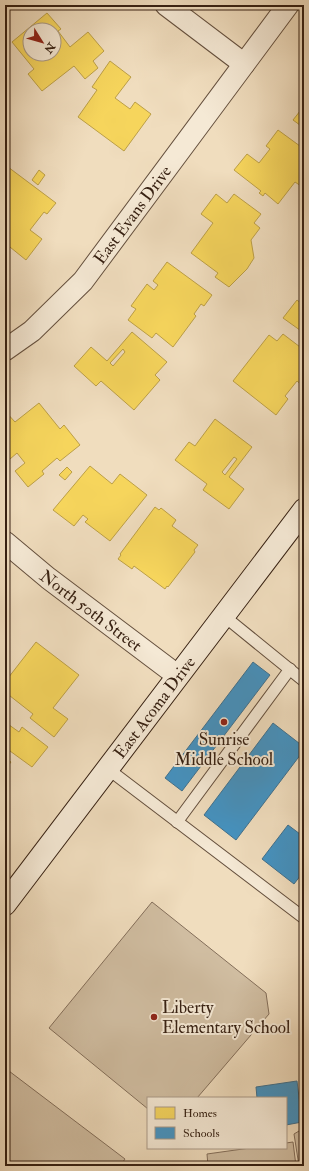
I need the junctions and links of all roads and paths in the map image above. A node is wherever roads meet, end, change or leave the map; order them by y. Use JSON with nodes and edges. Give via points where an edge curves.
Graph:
{"nodes":[{"id":1,"x":166,"y":5,"type":"edge"},
{"id":2,"x":288,"y":5,"type":"edge"},
{"id":3,"x":244,"y":64,"type":"junction"},
{"id":4,"x":5,"y":350,"type":"edge"},
{"id":5,"x":304,"y":510,"type":"edge"},
{"id":6,"x":5,"y":542,"type":"edge"},
{"id":7,"x":224,"y":616,"type":"junction"},
{"id":8,"x":290,"y":670,"type":"junction"},
{"id":9,"x":178,"y":676,"type":"junction"},
{"id":10,"x":304,"y":681,"type":"edge"},
{"id":11,"x":108,"y":769,"type":"junction"},
{"id":12,"x":177,"y":822,"type":"junction"},
{"id":13,"x":5,"y":904,"type":"edge"},
{"id":14,"x":304,"y":918,"type":"edge"}],
"edges":[{"from":1,"to":3,"type":"street"},
{"from":2,"to":3,"type":"street","name":"East Evans Drive"},
{"from":3,"to":4,"type":"street","name":"East Evans Drive","via":[[83,281],[32,331]]},
{"from":5,"to":7,"type":"street","name":"East Acoma Drive"},
{"from":6,"to":9,"type":"street","name":"North 50th Street","via":[[48,578]]},
{"from":7,"to":8,"type":"lane"},
{"from":7,"to":9,"type":"street","name":"East Acoma Drive"},
{"from":8,"to":10,"type":"lane"},
{"from":8,"to":12,"type":"lane"},
{"from":9,"to":11,"type":"street","name":"East Acoma Drive"},
{"from":11,"to":12,"type":"lane"},
{"from":11,"to":13,"type":"street","name":"East Acoma Drive"},
{"from":12,"to":14,"type":"lane"}]}
